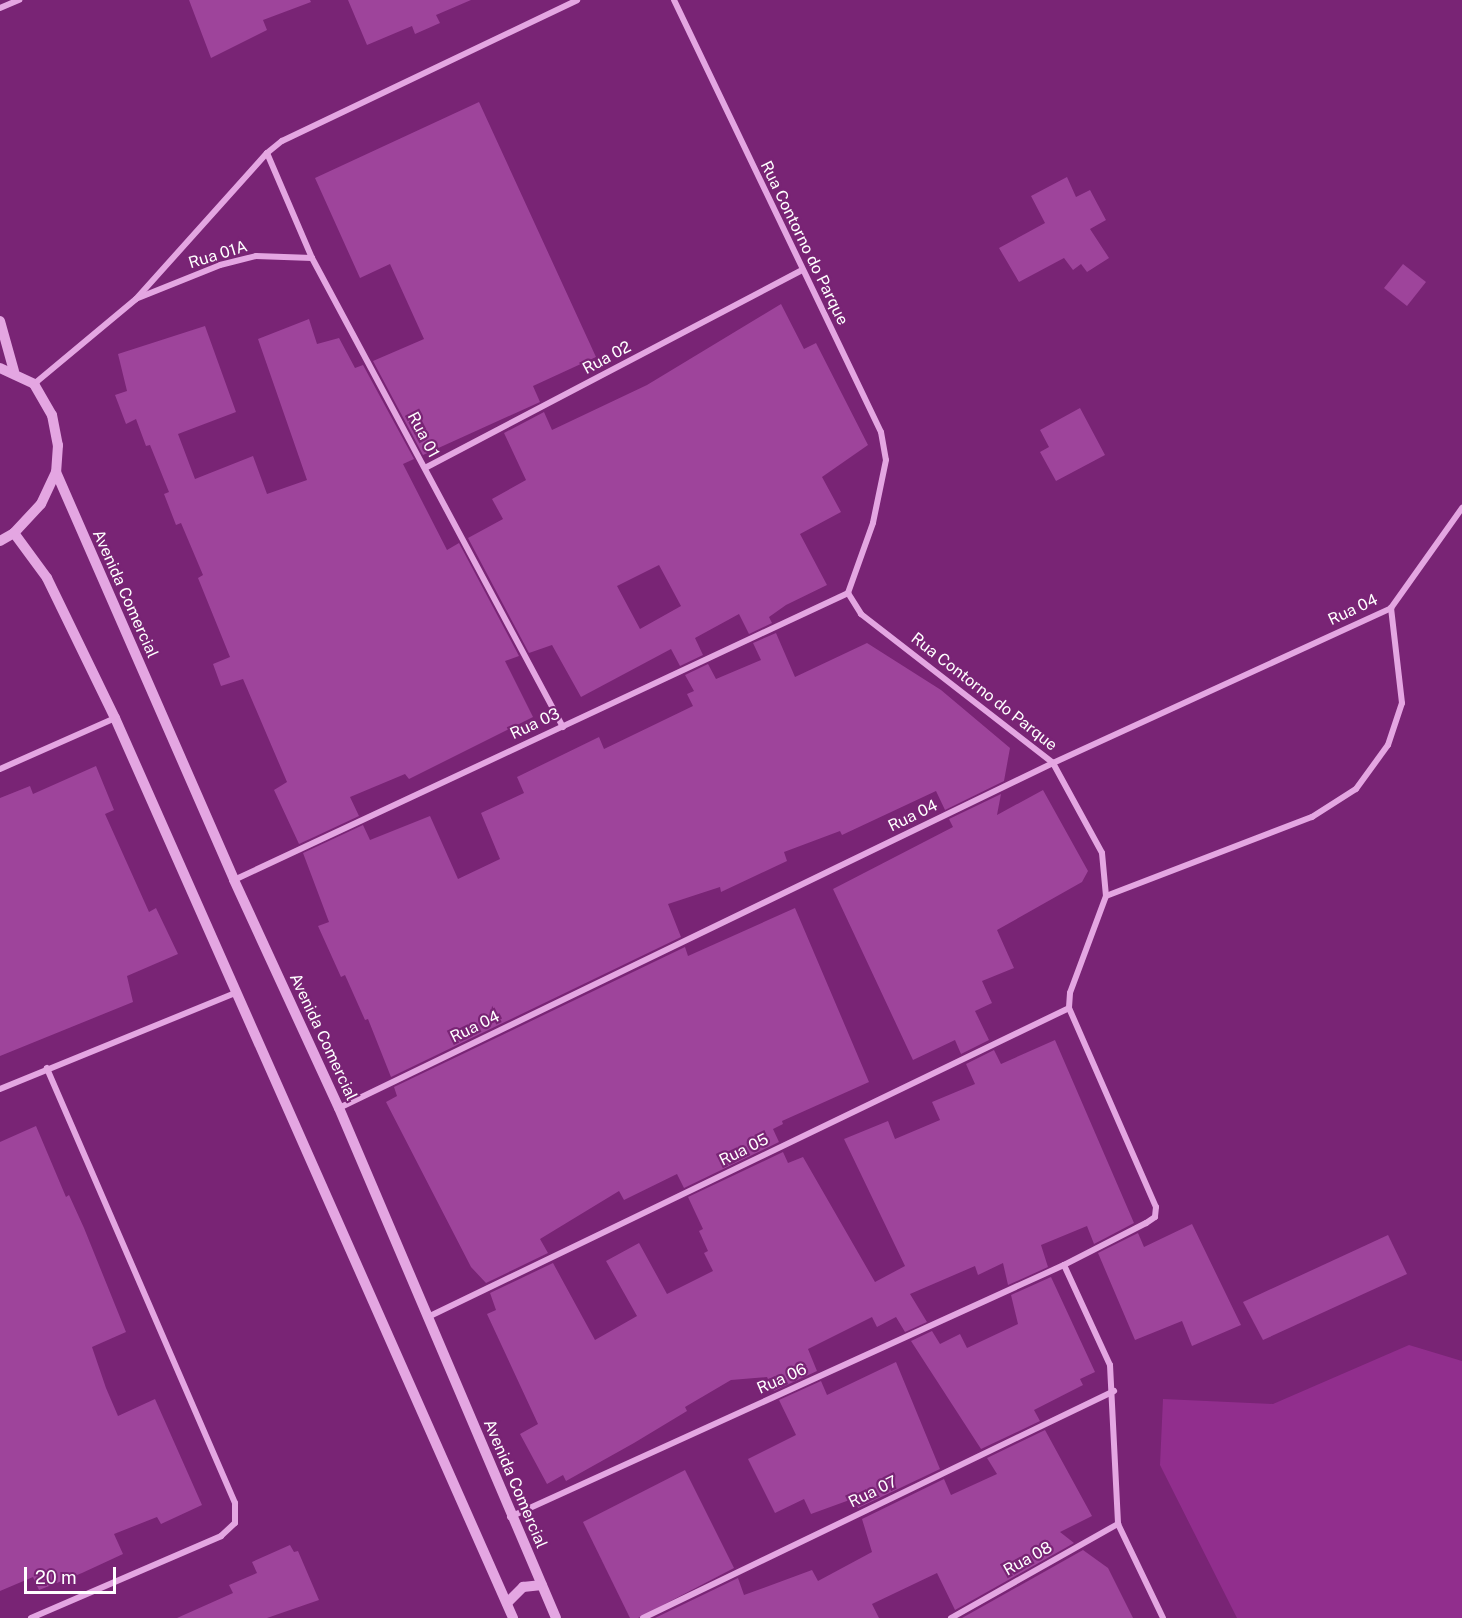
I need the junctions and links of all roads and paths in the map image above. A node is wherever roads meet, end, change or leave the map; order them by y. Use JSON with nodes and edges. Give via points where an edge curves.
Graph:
{"nodes":[{"id":1,"x":19,"y":0,"type":"edge"},
{"id":2,"x":577,"y":0,"type":"edge"},
{"id":3,"x":674,"y":0,"type":"edge"},
{"id":4,"x":0,"y":8,"type":"edge"},
{"id":5,"x":267,"y":153,"type":"junction"},
{"id":6,"x":312,"y":258,"type":"junction"},
{"id":7,"x":802,"y":270,"type":"junction"},
{"id":8,"x":136,"y":299,"type":"junction"},
{"id":9,"x":0,"y":321,"type":"edge"},
{"id":10,"x":0,"y":368,"type":"edge"},
{"id":11,"x":14,"y":371,"type":"junction"},
{"id":12,"x":34,"y":384,"type":"junction"},
{"id":13,"x":425,"y":468,"type":"junction"},
{"id":14,"x":56,"y":472,"type":"junction"},
{"id":15,"x":1462,"y":508,"type":"edge"},
{"id":16,"x":14,"y":533,"type":"junction"},
{"id":17,"x":0,"y":541,"type":"edge"},
{"id":18,"x":848,"y":593,"type":"junction"},
{"id":19,"x":1391,"y":608,"type":"junction"},
{"id":20,"x":115,"y":718,"type":"junction"},
{"id":21,"x":563,"y":727,"type":"junction"},
{"id":22,"x":1053,"y":763,"type":"junction"},
{"id":23,"x":0,"y":769,"type":"edge"},
{"id":24,"x":234,"y":880,"type":"junction"},
{"id":25,"x":1106,"y":896,"type":"junction"},
{"id":26,"x":235,"y":993,"type":"junction"},
{"id":27,"x":1069,"y":1008,"type":"junction"},
{"id":28,"x":47,"y":1068,"type":"junction"},
{"id":29,"x":0,"y":1089,"type":"edge"},
{"id":30,"x":339,"y":1108,"type":"junction"},
{"id":31,"x":1064,"y":1265,"type":"junction"},
{"id":32,"x":430,"y":1316,"type":"junction"},
{"id":33,"x":1114,"y":1391,"type":"junction"},
{"id":34,"x":510,"y":1516,"type":"junction"},
{"id":35,"x":1118,"y":1524,"type":"junction"},
{"id":36,"x":542,"y":1585,"type":"junction"},
{"id":37,"x":507,"y":1603,"type":"junction"},
{"id":38,"x":31,"y":1618,"type":"edge"},
{"id":39,"x":513,"y":1618,"type":"edge"},
{"id":40,"x":556,"y":1618,"type":"edge"},
{"id":41,"x":643,"y":1618,"type":"edge"},
{"id":42,"x":951,"y":1618,"type":"edge"},
{"id":43,"x":1163,"y":1618,"type":"edge"}],
"edges":[{"from":1,"to":4,"type":"street"},
{"from":2,"to":5,"type":"street","via":[[282,141]]},
{"from":3,"to":7,"type":"street","name":"Rua Contorno do Parque"},
{"from":5,"to":6,"type":"street","name":"Rua 01"},
{"from":5,"to":8,"type":"street"},
{"from":6,"to":8,"type":"street","name":"Rua 01A","via":[[256,256],[220,265]]},
{"from":6,"to":13,"type":"street","name":"Rua 01"},
{"from":7,"to":13,"type":"street","name":"Rua 02"},
{"from":7,"to":18,"type":"street","name":"Rua Contorno do Parque","via":[[881,432],[886,460],[873,523]]},
{"from":8,"to":12,"type":"street"},
{"from":9,"to":11,"type":"street"},
{"from":10,"to":11,"type":"street"},
{"from":11,"to":12,"type":"street"},
{"from":12,"to":14,"type":"street","via":[[52,414],[58,445]]},
{"from":13,"to":21,"type":"street","name":"Rua 01"},
{"from":14,"to":16,"type":"street","via":[[42,504]]},
{"from":14,"to":24,"type":"street","name":"Avenida Comercial"},
{"from":15,"to":19,"type":"street","name":"Rua 04"},
{"from":16,"to":17,"type":"street"},
{"from":16,"to":20,"type":"street","via":[[47,578]]},
{"from":18,"to":21,"type":"street","name":"Rua 03"},
{"from":18,"to":22,"type":"street","name":"Rua Contorno do Parque","via":[[861,614]]},
{"from":19,"to":22,"type":"street","name":"Rua 04"},
{"from":19,"to":25,"type":"street","via":[[1402,703],[1388,745],[1356,789],[1312,817]]},
{"from":20,"to":23,"type":"street"},
{"from":20,"to":26,"type":"street"},
{"from":21,"to":24,"type":"street","name":"Rua 03"},
{"from":22,"to":25,"type":"street","name":"Rua Contorno do Parque","via":[[1102,853]]},
{"from":22,"to":30,"type":"street","name":"Rua 04"},
{"from":24,"to":30,"type":"street","name":"Avenida Comercial"},
{"from":25,"to":27,"type":"street","name":"Rua Contorno do Parque","via":[[1070,993]]},
{"from":26,"to":28,"type":"street"},
{"from":26,"to":37,"type":"street"},
{"from":27,"to":31,"type":"street","via":[[1156,1207],[1155,1217],[1146,1223]]},
{"from":27,"to":32,"type":"street","name":"Rua 05"},
{"from":28,"to":29,"type":"street"},
{"from":28,"to":38,"type":"street","via":[[235,1503],[235,1523],[221,1536]]},
{"from":30,"to":32,"type":"street","name":"Avenida Comercial"},
{"from":31,"to":33,"type":"street","via":[[1110,1365]]},
{"from":31,"to":34,"type":"street","name":"Rua 06"},
{"from":32,"to":34,"type":"street","name":"Avenida Comercial"},
{"from":33,"to":35,"type":"street"},
{"from":33,"to":41,"type":"street","name":"Rua 07"},
{"from":34,"to":36,"type":"street","name":"Avenida Comercial"},
{"from":35,"to":42,"type":"street","name":"Rua 08"},
{"from":35,"to":43,"type":"street"},
{"from":36,"to":37,"type":"street","via":[[523,1587]]},
{"from":36,"to":40,"type":"street","name":"Avenida Comercial"},
{"from":37,"to":39,"type":"street"}]}
